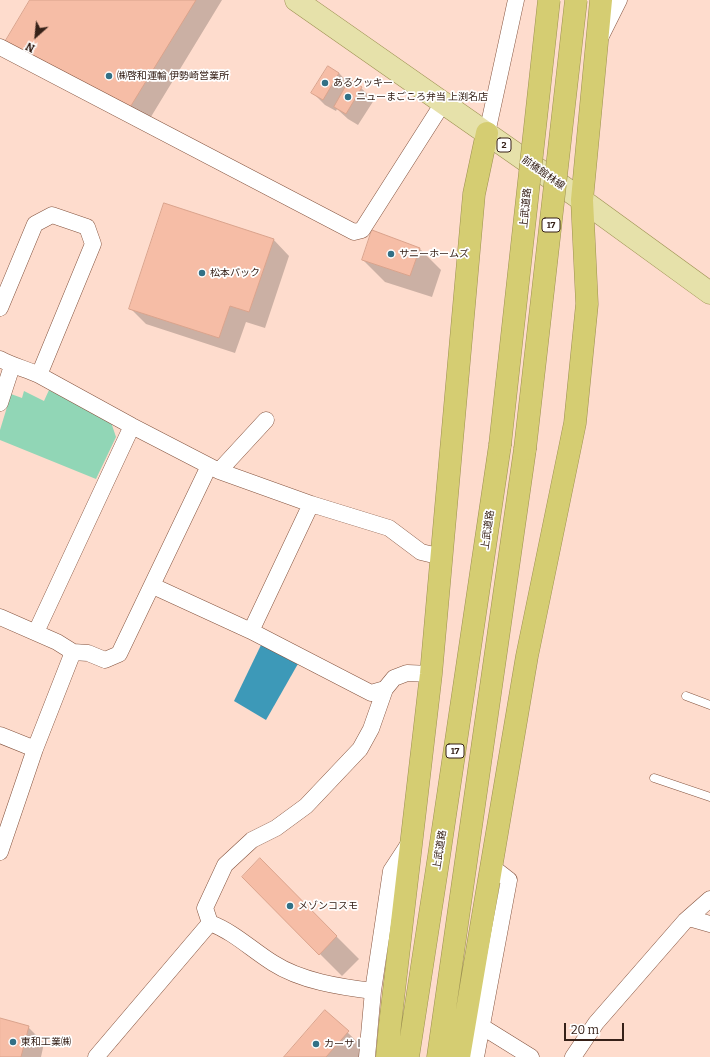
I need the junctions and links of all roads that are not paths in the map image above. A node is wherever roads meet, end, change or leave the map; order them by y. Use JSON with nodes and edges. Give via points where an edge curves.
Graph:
{"nodes":[{"id":1,"x":296,"y":0,"type":"edge"},
{"id":2,"x":516,"y":0,"type":"edge"},
{"id":3,"x":549,"y":0,"type":"edge"},
{"id":4,"x":576,"y":0,"type":"edge"},
{"id":5,"x":600,"y":0,"type":"edge"},
{"id":6,"x":619,"y":0,"type":"edge"},
{"id":7,"x":596,"y":44,"type":"junction"},
{"id":8,"x":0,"y":47,"type":"edge"},
{"id":9,"x":443,"y":103,"type":"junction"},
{"id":10,"x":487,"y":134,"type":"junction"},
{"id":11,"x":582,"y":200,"type":"junction"},
{"id":12,"x":710,"y":292,"type":"edge"},
{"id":13,"x":0,"y":308,"type":"edge"},
{"id":14,"x":6,"y":362,"type":"edge"},
{"id":15,"x":39,"y":375,"type":"junction"},
{"id":16,"x":0,"y":403,"type":"edge"},
{"id":17,"x":266,"y":420,"type":"dead end"},
{"id":18,"x":132,"y":426,"type":"junction"},
{"id":19,"x":214,"y":469,"type":"junction"},
{"id":20,"x":311,"y":504,"type":"junction"},
{"id":21,"x":442,"y":557,"type":"junction"},
{"id":22,"x":153,"y":586,"type":"junction"},
{"id":23,"x":0,"y":617,"type":"edge"},
{"id":24,"x":251,"y":631,"type":"junction"},
{"id":25,"x":36,"y":632,"type":"junction"},
{"id":26,"x":73,"y":652,"type":"junction"},
{"id":27,"x":431,"y":674,"type":"junction"},
{"id":28,"x":385,"y":689,"type":"junction"},
{"id":29,"x":686,"y":696,"type":"dead end"},
{"id":30,"x":710,"y":705,"type":"edge"},
{"id":31,"x":0,"y":735,"type":"edge"},
{"id":32,"x":35,"y":749,"type":"junction"},
{"id":33,"x":654,"y":778,"type":"dead end"},
{"id":34,"x":710,"y":797,"type":"edge"},
{"id":35,"x":412,"y":840,"type":"junction"},
{"id":36,"x":0,"y":852,"type":"edge"},
{"id":37,"x":491,"y":866,"type":"junction"},
{"id":38,"x":710,"y":899,"type":"edge"},
{"id":39,"x":689,"y":918,"type":"junction"},
{"id":40,"x":210,"y":923,"type":"junction"},
{"id":41,"x":710,"y":924,"type":"edge"},
{"id":42,"x":373,"y":991,"type":"junction"},
{"id":43,"x":481,"y":1026,"type":"junction"},
{"id":44,"x":96,"y":1057,"type":"edge"},
{"id":45,"x":367,"y":1057,"type":"edge"},
{"id":46,"x":388,"y":1057,"type":"edge"},
{"id":47,"x":408,"y":1057,"type":"edge"},
{"id":48,"x":438,"y":1057,"type":"edge"},
{"id":49,"x":459,"y":1057,"type":"edge"},
{"id":50,"x":476,"y":1057,"type":"edge"},
{"id":51,"x":531,"y":1057,"type":"edge"},
{"id":52,"x":573,"y":1057,"type":"edge"}],
"edges":[{"from":1,"to":9,"type":"main road","name":"前橋館林線","number":"2"},
{"from":2,"to":10,"type":"street"},
{"from":3,"to":47,"type":"highway","name":"上武道路","number":"17","bridge":true,"via":[[500,445]]},
{"from":4,"to":48,"type":"highway","number":"17","bridge":true,"via":[[525,449]]},
{"from":5,"to":7,"type":"highway"},
{"from":6,"to":7,"type":"street"},
{"from":7,"to":11,"type":"highway"},
{"from":8,"to":9,"type":"street","via":[[354,232],[362,230]]},
{"from":9,"to":10,"type":"main road","name":"前橋館林線","number":"2"},
{"from":10,"to":11,"type":"main road","name":"前橋館林線","number":"2"},
{"from":10,"to":21,"type":"highway","via":[[474,194]]},
{"from":11,"to":12,"type":"main road","name":"前橋館林線","number":"2"},
{"from":11,"to":37,"type":"highway","via":[[587,304],[575,423],[527,656]]},
{"from":13,"to":15,"type":"street","via":[[35,224],[52,215],[87,227],[93,244]]},
{"from":14,"to":15,"type":"street"},
{"from":14,"to":16,"type":"street"},
{"from":15,"to":18,"type":"street"},
{"from":17,"to":19,"type":"street"},
{"from":18,"to":19,"type":"street"},
{"from":18,"to":25,"type":"street"},
{"from":19,"to":20,"type":"street"},
{"from":19,"to":22,"type":"street"},
{"from":20,"to":21,"type":"street","via":[[388,528],[421,552]]},
{"from":20,"to":24,"type":"street"},
{"from":21,"to":27,"type":"highway"},
{"from":22,"to":24,"type":"street"},
{"from":22,"to":26,"type":"street","via":[[119,654],[105,660],[88,653]]},
{"from":23,"to":25,"type":"street"},
{"from":24,"to":28,"type":"street","via":[[371,693]]},
{"from":25,"to":26,"type":"street"},
{"from":26,"to":32,"type":"street"},
{"from":27,"to":28,"type":"street","via":[[407,673],[394,678]]},
{"from":27,"to":35,"type":"highway"},
{"from":28,"to":40,"type":"street","via":[[371,729],[360,749],[306,806],[276,828],[252,840],[225,865],[205,908]]},
{"from":29,"to":30,"type":"lane"},
{"from":31,"to":32,"type":"street"},
{"from":32,"to":36,"type":"street"},
{"from":33,"to":34,"type":"lane"},
{"from":35,"to":42,"type":"street","via":[[391,871]]},
{"from":35,"to":46,"type":"highway"},
{"from":37,"to":43,"type":"street","via":[[509,880]]},
{"from":37,"to":49,"type":"highway"},
{"from":38,"to":39,"type":"street"},
{"from":39,"to":41,"type":"street"},
{"from":39,"to":52,"type":"street","via":[[596,1023]]},
{"from":40,"to":42,"type":"street","via":[[224,928],[293,974],[343,988]]},
{"from":40,"to":44,"type":"street"},
{"from":42,"to":45,"type":"street"},
{"from":43,"to":50,"type":"street"},
{"from":43,"to":51,"type":"street"}]}
